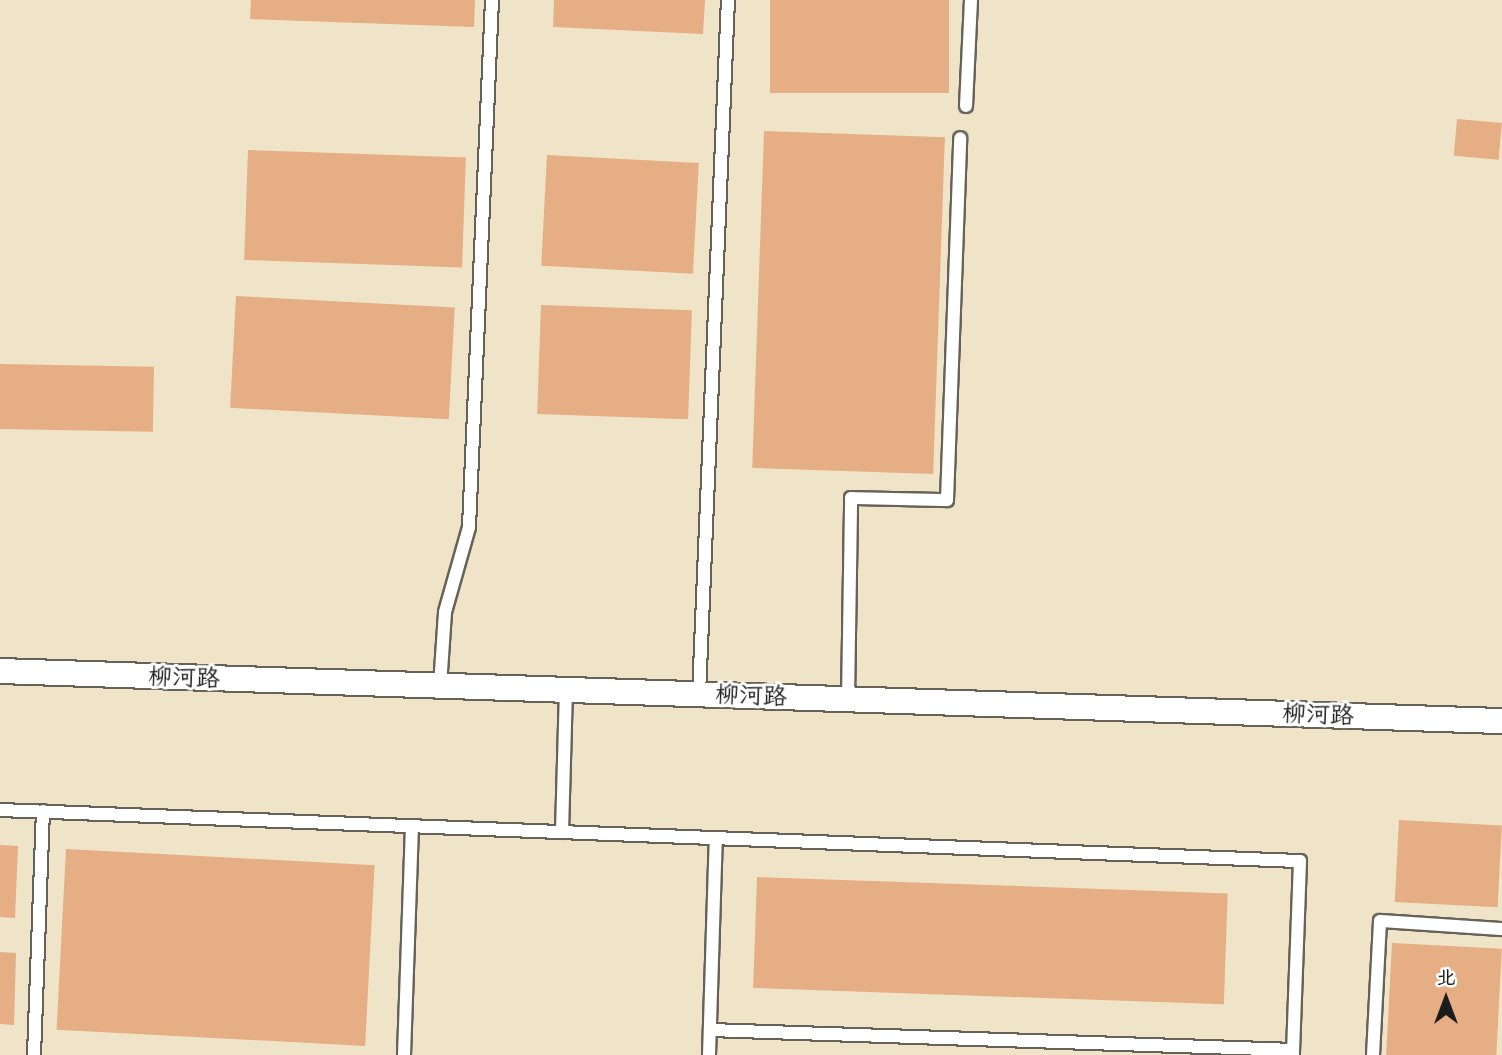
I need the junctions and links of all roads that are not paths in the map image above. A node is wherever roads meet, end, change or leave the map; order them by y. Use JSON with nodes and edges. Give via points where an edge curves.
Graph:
{"nodes":[{"id":1,"x":492,"y":0,"type":"edge"},
{"id":2,"x":728,"y":0,"type":"edge"},
{"id":3,"x":971,"y":0,"type":"edge"},
{"id":4,"x":966,"y":106,"type":"dead end"},
{"id":5,"x":960,"y":138,"type":"dead end"},
{"id":6,"x":0,"y":671,"type":"edge"},
{"id":7,"x":440,"y":686,"type":"junction"},
{"id":8,"x":566,"y":690,"type":"junction"},
{"id":9,"x":699,"y":694,"type":"junction"},
{"id":10,"x":848,"y":699,"type":"junction"},
{"id":11,"x":1502,"y":721,"type":"edge"},
{"id":12,"x":0,"y":810,"type":"edge"},
{"id":13,"x":43,"y":811,"type":"junction"},
{"id":14,"x":412,"y":826,"type":"junction"},
{"id":15,"x":562,"y":832,"type":"junction"},
{"id":16,"x":716,"y":838,"type":"junction"},
{"id":17,"x":1502,"y":929,"type":"edge"},
{"id":18,"x":710,"y":1030,"type":"junction"},
{"id":19,"x":1293,"y":1053,"type":"edge"},
{"id":20,"x":34,"y":1055,"type":"edge"},
{"id":21,"x":404,"y":1055,"type":"edge"},
{"id":22,"x":709,"y":1055,"type":"edge"},
{"id":23,"x":1373,"y":1055,"type":"edge"}],
"edges":[{"from":1,"to":7,"type":"lane","via":[[468,527],[445,612]]},
{"from":2,"to":9,"type":"lane"},
{"from":3,"to":4,"type":"lane"},
{"from":5,"to":10,"type":"lane","via":[[947,500],[851,498]]},
{"from":6,"to":7,"type":"street","name":"柳河路"},
{"from":7,"to":8,"type":"street","name":"柳河路"},
{"from":8,"to":9,"type":"street","name":"柳河路"},
{"from":8,"to":15,"type":"lane"},
{"from":9,"to":10,"type":"street","name":"柳河路"},
{"from":10,"to":11,"type":"street","name":"柳河路"},
{"from":12,"to":13,"type":"lane"},
{"from":13,"to":14,"type":"lane"},
{"from":13,"to":20,"type":"lane"},
{"from":14,"to":15,"type":"lane"},
{"from":14,"to":21,"type":"lane"},
{"from":15,"to":16,"type":"lane"},
{"from":16,"to":18,"type":"lane"},
{"from":16,"to":19,"type":"lane","via":[[1300,861]]},
{"from":17,"to":23,"type":"lane","via":[[1380,921]]},
{"from":18,"to":19,"type":"lane"},
{"from":18,"to":22,"type":"lane"}]}
